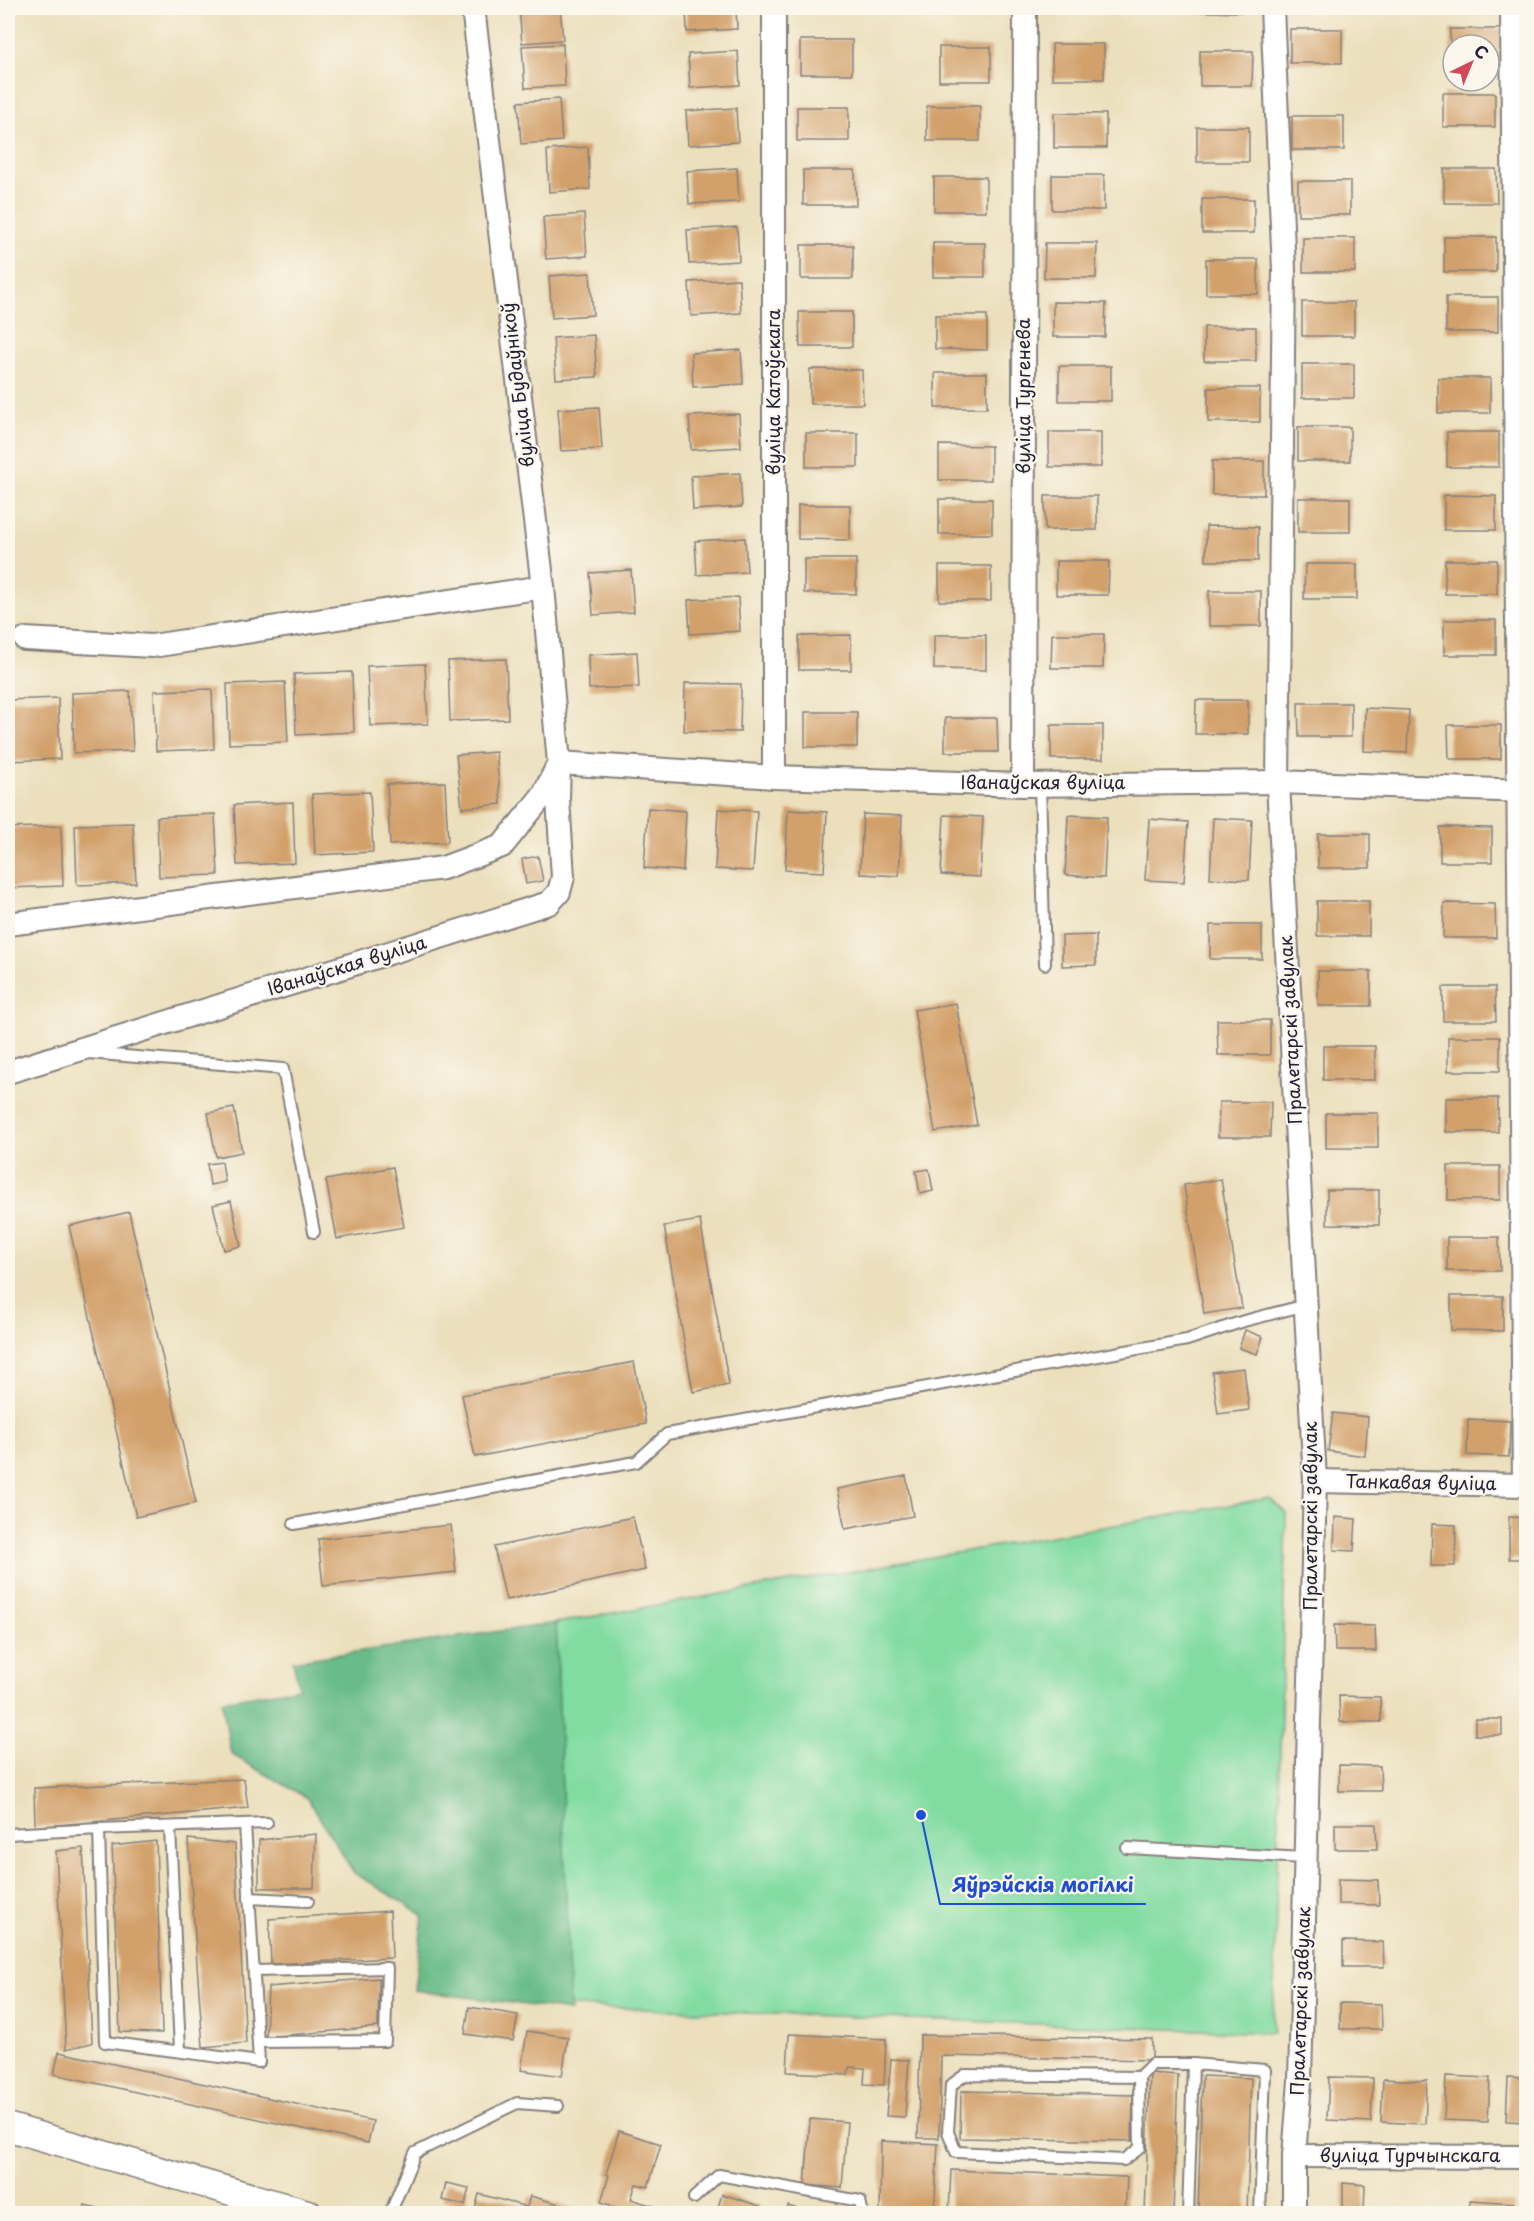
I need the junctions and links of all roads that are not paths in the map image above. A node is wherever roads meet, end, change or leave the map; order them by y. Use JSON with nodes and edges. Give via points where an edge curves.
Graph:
{"nodes":[{"id":1,"x":473,"y":8,"type":"edge"},
{"id":2,"x":774,"y":8,"type":"edge"},
{"id":3,"x":1024,"y":8,"type":"edge"},
{"id":4,"x":1272,"y":8,"type":"edge"},
{"id":5,"x":1512,"y":8,"type":"edge"},
{"id":6,"x":543,"y":587,"type":"junction"},
{"id":7,"x":26,"y":639,"type":"dead end"},
{"id":8,"x":559,"y":763,"type":"junction"},
{"id":9,"x":774,"y":777,"type":"junction"},
{"id":10,"x":1278,"y":782,"type":"junction"},
{"id":11,"x":1031,"y":785,"type":"junction"},
{"id":12,"x":1523,"y":791,"type":"edge"},
{"id":13,"x":8,"y":924,"type":"edge"},
{"id":14,"x":1045,"y":964,"type":"dead end"},
{"id":15,"x":73,"y":1052,"type":"junction"},
{"id":16,"x":8,"y":1072,"type":"edge"},
{"id":17,"x":314,"y":1232,"type":"dead end"},
{"id":18,"x":1306,"y":1305,"type":"junction"},
{"id":19,"x":1315,"y":1481,"type":"junction"},
{"id":20,"x":1525,"y":1485,"type":"edge"},
{"id":21,"x":294,"y":1524,"type":"dead end"},
{"id":22,"x":267,"y":1823,"type":"dead end"},
{"id":23,"x":245,"y":1824,"type":"junction"},
{"id":24,"x":171,"y":1828,"type":"junction"},
{"id":25,"x":99,"y":1829,"type":"junction"},
{"id":26,"x":8,"y":1834,"type":"edge"},
{"id":27,"x":1126,"y":1848,"type":"dead end"},
{"id":28,"x":1305,"y":1858,"type":"junction"},
{"id":29,"x":249,"y":1899,"type":"junction"},
{"id":30,"x":308,"y":1901,"type":"dead end"},
{"id":31,"x":254,"y":1971,"type":"junction"},
{"id":32,"x":258,"y":2042,"type":"junction"},
{"id":33,"x":180,"y":2050,"type":"junction"},
{"id":34,"x":1193,"y":2064,"type":"junction"},
{"id":35,"x":1139,"y":2077,"type":"junction"},
{"id":36,"x":558,"y":2106,"type":"dead end"},
{"id":37,"x":8,"y":2127,"type":"edge"},
{"id":38,"x":1294,"y":2156,"type":"junction"},
{"id":39,"x":1527,"y":2157,"type":"edge"},
{"id":40,"x":694,"y":2198,"type":"dead end"},
{"id":41,"x":309,"y":2214,"type":"edge"},
{"id":42,"x":390,"y":2214,"type":"edge"},
{"id":43,"x":863,"y":2214,"type":"edge"},
{"id":44,"x":1188,"y":2214,"type":"edge"},
{"id":45,"x":1260,"y":2214,"type":"edge"},
{"id":46,"x":1294,"y":2214,"type":"edge"}],
"edges":[{"from":1,"to":6,"type":"street","name":"вуліца Будаўнікоў"},
{"from":2,"to":9,"type":"street","name":"вуліца Катоўскага"},
{"from":3,"to":11,"type":"street","name":"вуліца Тургенева"},
{"from":4,"to":10,"type":"street","name":"Пралетарскі завулак","via":[[1284,270]]},
{"from":5,"to":12,"type":"street"},
{"from":6,"to":7,"type":"street","via":[[152,646]]},
{"from":6,"to":8,"type":"street","name":"вуліца Будаўнікоў"},
{"from":8,"to":9,"type":"street","name":"Іванаўская вуліца"},
{"from":8,"to":13,"type":"street","via":[[544,794],[502,846],[443,868]]},
{"from":8,"to":15,"type":"street","name":"Іванаўская вуліца","via":[[563,877],[559,892],[549,903]]},
{"from":9,"to":11,"type":"street","name":"Іванаўская вуліца"},
{"from":10,"to":11,"type":"street","name":"Іванаўская вуліца"},
{"from":10,"to":12,"type":"street","name":"Іванаўская вуліца"},
{"from":10,"to":18,"type":"street","name":"Пралетарскі завулак"},
{"from":11,"to":14,"type":"lane"},
{"from":12,"to":20,"type":"street"},
{"from":15,"to":16,"type":"street","name":"Іванаўская вуліца"},
{"from":15,"to":17,"type":"lane","via":[[283,1069]]},
{"from":18,"to":19,"type":"street","name":"Пралетарскі завулак"},
{"from":18,"to":21,"type":"lane","via":[[1187,1340],[667,1434],[636,1462]]},
{"from":19,"to":20,"type":"street","name":"Танкавая вуліца"},
{"from":19,"to":28,"type":"street","name":"Пралетарскі завулак"},
{"from":22,"to":23,"type":"lane"},
{"from":23,"to":24,"type":"lane"},
{"from":23,"to":29,"type":"lane"},
{"from":24,"to":25,"type":"lane"},
{"from":24,"to":33,"type":"lane"},
{"from":25,"to":26,"type":"lane"},
{"from":25,"to":33,"type":"lane","via":[[105,2042]]},
{"from":27,"to":28,"type":"lane"},
{"from":28,"to":38,"type":"street","name":"Пралетарскі завулак","via":[[1300,2081]]},
{"from":29,"to":30,"type":"lane"},
{"from":29,"to":31,"type":"lane"},
{"from":31,"to":32,"type":"lane"},
{"from":31,"to":32,"type":"lane","via":[[387,1968],[385,2041]]},
{"from":32,"to":33,"type":"lane","via":[[259,2062]]},
{"from":34,"to":35,"type":"lane","via":[[1152,2064]]},
{"from":34,"to":44,"type":"lane"},
{"from":34,"to":45,"type":"lane","via":[[1264,2070]]},
{"from":35,"to":35,"type":"lane","via":[[965,2075],[951,2085],[948,2132],[956,2152],[1124,2160],[1140,2148]]},
{"from":36,"to":42,"type":"lane","via":[[517,2103],[415,2153]]},
{"from":37,"to":41,"type":"street"},
{"from":38,"to":39,"type":"street","name":"вуліца Турчынскага"},
{"from":38,"to":46,"type":"street","name":"Пралетарскі завулак"},
{"from":40,"to":43,"type":"lane","via":[[719,2175],[860,2201]]}]}
